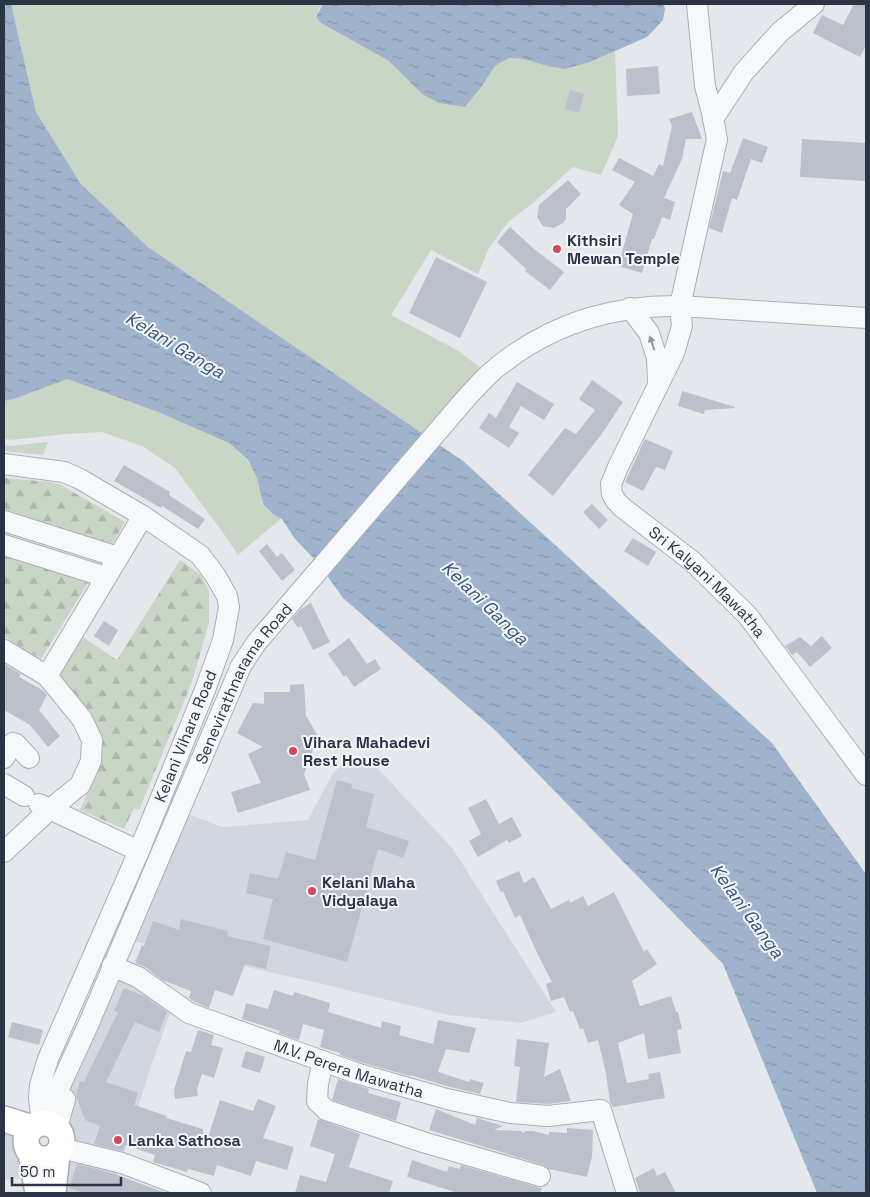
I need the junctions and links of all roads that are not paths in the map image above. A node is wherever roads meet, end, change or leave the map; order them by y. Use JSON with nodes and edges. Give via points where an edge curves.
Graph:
{"nodes":[{"id":1,"x":697,"y":4,"type":"edge"},
{"id":2,"x":814,"y":4,"type":"edge"},
{"id":3,"x":713,"y":119,"type":"junction"},
{"id":4,"x":680,"y":306,"type":"junction"},
{"id":5,"x":630,"y":308,"type":"junction"},
{"id":6,"x":866,"y":318,"type":"edge"},
{"id":7,"x":658,"y":385,"type":"junction"},
{"id":8,"x":4,"y":464,"type":"edge"},
{"id":9,"x":143,"y":516,"type":"junction"},
{"id":10,"x":4,"y":521,"type":"edge"},
{"id":11,"x":4,"y":545,"type":"edge"},
{"id":12,"x":118,"y":557,"type":"junction"},
{"id":13,"x":106,"y":577,"type":"junction"},
{"id":14,"x":4,"y":650,"type":"edge"},
{"id":15,"x":47,"y":676,"type":"junction"},
{"id":16,"x":4,"y":758,"type":"edge"},
{"id":17,"x":29,"y":758,"type":"dead end"},
{"id":18,"x":866,"y":775,"type":"edge"},
{"id":19,"x":4,"y":784,"type":"edge"},
{"id":20,"x":37,"y":804,"type":"junction"},
{"id":21,"x":139,"y":851,"type":"junction"},
{"id":22,"x":4,"y":852,"type":"edge"},
{"id":23,"x":112,"y":966,"type":"junction"},
{"id":24,"x":323,"y":1061,"type":"junction"},
{"id":25,"x":4,"y":1119,"type":"edge"},
{"id":26,"x":4,"y":1129,"type":"edge"},
{"id":27,"x":44,"y":1138,"type":"junction"},
{"id":28,"x":540,"y":1176,"type":"dead end"},
{"id":29,"x":44,"y":1193,"type":"edge"},
{"id":30,"x":202,"y":1193,"type":"edge"},
{"id":31,"x":627,"y":1193,"type":"edge"}],
"edges":[{"from":1,"to":3,"type":"street","name":"Sri Kalyani Mawatha","via":[[705,86]]},
{"from":2,"to":3,"type":"street","via":[[780,32],[744,72]]},
{"from":3,"to":4,"type":"street","name":"Sri Kalyani Mawatha","via":[[716,139]]},
{"from":4,"to":5,"type":"street","name":"Senevirathnarama Road"},
{"from":4,"to":6,"type":"street","name":"Senevirathnarama Road"},
{"from":4,"to":7,"type":"street","name":"Sri Kalyani Mawatha","via":[[682,326],[674,353]]},
{"from":7,"to":5,"type":"street","name":"Sri Kalyani Mawatha","one_way":true,"via":[[657,358],[649,332]]},
{"from":5,"to":23,"type":"street","name":"Senevirathnarama Road","via":[[596,315],[557,330],[494,370],[468,396],[257,642],[241,666]]},
{"from":7,"to":18,"type":"street","name":"Sri Kalyani Mawatha","via":[[618,467],[611,484],[612,494],[623,508],[692,561],[748,616]]},
{"from":8,"to":9,"type":"street","name":"Kelani Vihara Road","via":[[64,472]]},
{"from":9,"to":12,"type":"street"},
{"from":9,"to":21,"type":"street","name":"Kelani Vihara Road","via":[[200,555],[216,575],[229,607],[223,640],[205,690]]},
{"from":10,"to":12,"type":"street"},
{"from":11,"to":13,"type":"street"},
{"from":12,"to":13,"type":"street"},
{"from":13,"to":15,"type":"street"},
{"from":14,"to":15,"type":"street"},
{"from":15,"to":20,"type":"street","via":[[82,719],[92,740],[91,761],[80,785]]},
{"from":16,"to":17,"type":"street","via":[[13,743]]},
{"from":19,"to":20,"type":"street"},
{"from":20,"to":21,"type":"street"},
{"from":20,"to":22,"type":"street"},
{"from":21,"to":27,"type":"street","name":"Kelani Vihara Road","via":[[48,1059],[39,1098]]},
{"from":23,"to":24,"type":"street","name":"M.V. Perera Mawatha","via":[[138,977],[189,1013]]},
{"from":23,"to":27,"type":"street","name":"Senevirathnarama Road"},
{"from":24,"to":28,"type":"street","via":[[317,1101],[326,1110]]},
{"from":24,"to":31,"type":"street","name":"M.V. Perera Mawatha","via":[[447,1099],[510,1113],[548,1116],[601,1110]]},
{"from":25,"to":27,"type":"main road"},
{"from":26,"to":27,"type":"main road"},
{"from":27,"to":29,"type":"main road"},
{"from":27,"to":30,"type":"street"}]}
